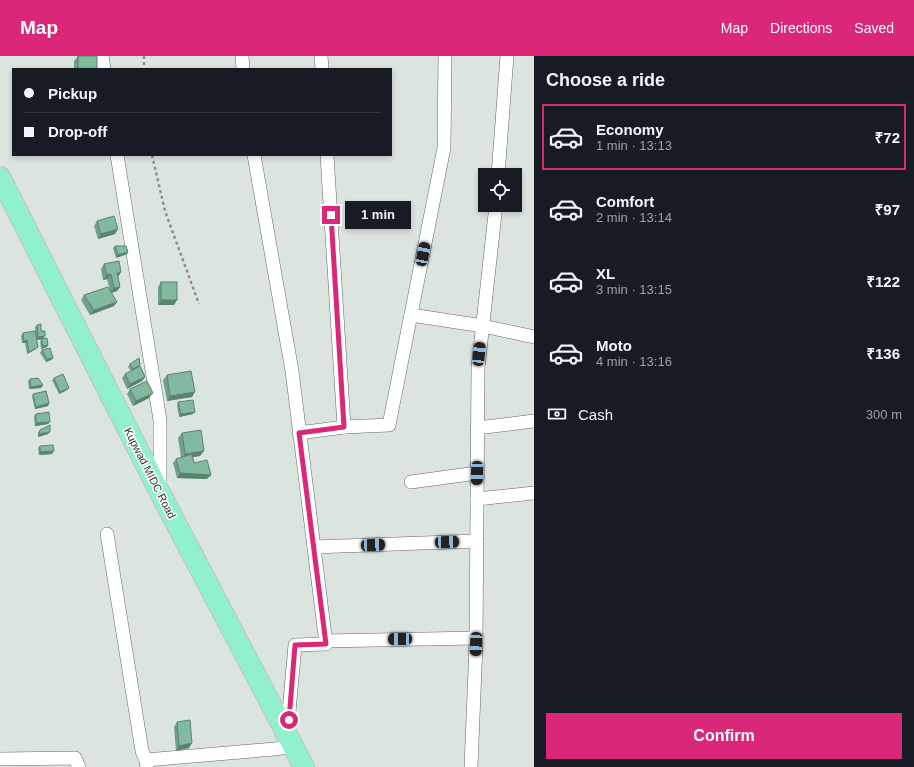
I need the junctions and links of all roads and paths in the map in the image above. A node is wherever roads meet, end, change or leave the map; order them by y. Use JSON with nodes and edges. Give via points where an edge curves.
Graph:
{"nodes":[{"id":1,"x":102,"y":56,"type":"edge"},
{"id":2,"x":144,"y":56,"type":"edge"},
{"id":3,"x":242,"y":56,"type":"edge"},
{"id":4,"x":321,"y":56,"type":"edge"},
{"id":5,"x":444,"y":56,"type":"edge"},
{"id":6,"x":507,"y":56,"type":"edge"},
{"id":7,"x":104,"y":68,"type":"edge"},
{"id":8,"x":144,"y":68,"type":"edge"},
{"id":9,"x":243,"y":68,"type":"edge"},
{"id":10,"x":322,"y":68,"type":"edge"},
{"id":11,"x":117,"y":156,"type":"edge"},
{"id":12,"x":152,"y":156,"type":"edge"},
{"id":13,"x":254,"y":156,"type":"edge"},
{"id":14,"x":327,"y":156,"type":"edge"},
{"id":15,"x":499,"y":168,"type":"edge"},
{"id":16,"x":0,"y":177,"type":"edge"},
{"id":17,"x":495,"y":212,"type":"edge"},
{"id":18,"x":199,"y":304,"type":"dead end"},
{"id":19,"x":411,"y":315,"type":"junction"},
{"id":20,"x":482,"y":326,"type":"junction"},
{"id":21,"x":534,"y":337,"type":"edge"},
{"id":22,"x":534,"y":421,"type":"edge"},
{"id":23,"x":344,"y":427,"type":"junction"},
{"id":24,"x":477,"y":428,"type":"junction"},
{"id":25,"x":299,"y":433,"type":"junction"},
{"id":26,"x":477,"y":473,"type":"junction"},
{"id":27,"x":411,"y":482,"type":"dead end"},
{"id":28,"x":160,"y":491,"type":"junction"},
{"id":29,"x":534,"y":493,"type":"edge"},
{"id":30,"x":477,"y":499,"type":"junction"},
{"id":31,"x":107,"y":534,"type":"dead end"},
{"id":32,"x":476,"y":541,"type":"junction"},
{"id":33,"x":314,"y":547,"type":"junction"},
{"id":34,"x":476,"y":638,"type":"junction"},
{"id":35,"x":325,"y":641,"type":"junction"},
{"id":36,"x":290,"y":741,"type":"junction"},
{"id":37,"x":0,"y":758,"type":"edge"},
{"id":38,"x":146,"y":763,"type":"edge"},
{"id":39,"x":79,"y":767,"type":"edge"},
{"id":40,"x":304,"y":767,"type":"edge"},
{"id":41,"x":472,"y":767,"type":"edge"}],
"edges":[{"from":1,"to":7,"type":"street"},
{"from":2,"to":8,"type":"path"},
{"from":3,"to":9,"type":"street"},
{"from":4,"to":10,"type":"street"},
{"from":5,"to":19,"type":"street","via":[[444,148]]},
{"from":6,"to":15,"type":"street"},
{"from":11,"to":28,"type":"street","via":[[160,420]]},
{"from":12,"to":18,"type":"path","via":[[165,211]]},
{"from":13,"to":25,"type":"street","via":[[292,371]]},
{"from":14,"to":23,"type":"street"},
{"from":16,"to":28,"type":"main road","name":"Kupwad MIDC Road"},
{"from":17,"to":20,"type":"street"},
{"from":19,"to":20,"type":"street"},
{"from":19,"to":23,"type":"street","via":[[389,425]]},
{"from":20,"to":21,"type":"street"},
{"from":20,"to":24,"type":"street"},
{"from":22,"to":24,"type":"street"},
{"from":23,"to":25,"type":"street"},
{"from":24,"to":26,"type":"street"},
{"from":25,"to":33,"type":"street"},
{"from":26,"to":27,"type":"street"},
{"from":26,"to":30,"type":"street"},
{"from":28,"to":36,"type":"main road","name":"Kupwad MIDC Road"},
{"from":29,"to":30,"type":"street"},
{"from":30,"to":32,"type":"street"},
{"from":31,"to":38,"type":"street"},
{"from":32,"to":33,"type":"street"},
{"from":32,"to":34,"type":"street"},
{"from":33,"to":35,"type":"street"},
{"from":34,"to":35,"type":"street"},
{"from":34,"to":41,"type":"street"},
{"from":35,"to":36,"type":"street","via":[[326,644],[295,645]]},
{"from":36,"to":38,"type":"street"},
{"from":36,"to":40,"type":"main road","name":"Kupwad MIDC Road"},
{"from":37,"to":39,"type":"street","via":[[76,758]]}]}
